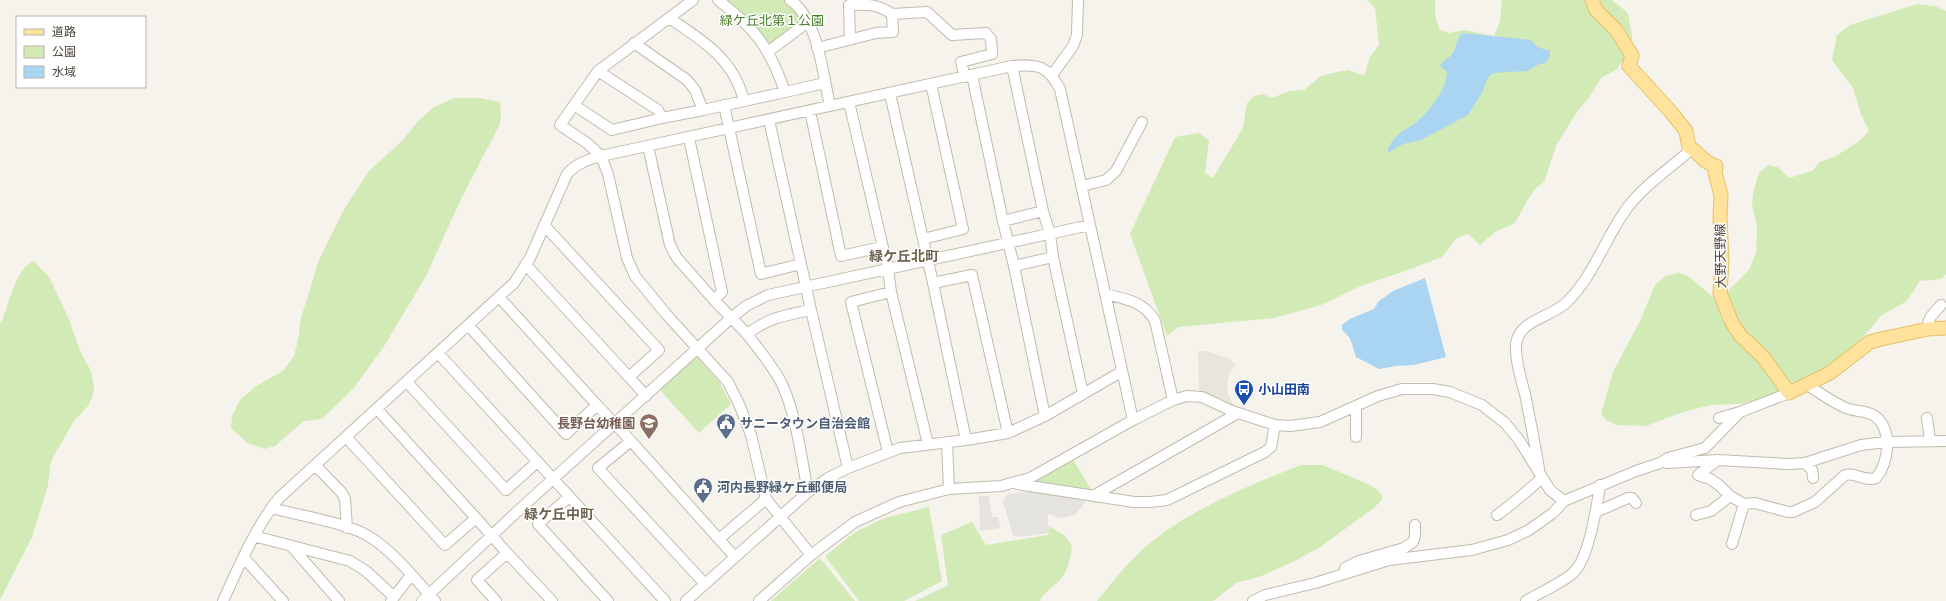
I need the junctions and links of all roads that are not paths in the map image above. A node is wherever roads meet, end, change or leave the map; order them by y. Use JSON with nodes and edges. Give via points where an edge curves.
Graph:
{"nodes":[{"id":1,"x":693,"y":0,"type":"edge"},
{"id":2,"x":718,"y":0,"type":"edge"},
{"id":3,"x":790,"y":0,"type":"edge"},
{"id":4,"x":1078,"y":0,"type":"edge"},
{"id":5,"x":1592,"y":0,"type":"edge"},
{"id":6,"x":892,"y":14,"type":"junction"},
{"id":7,"x":669,"y":18,"type":"junction"},
{"id":8,"x":809,"y":21,"type":"junction"},
{"id":9,"x":850,"y":39,"type":"junction"},
{"id":10,"x":634,"y":43,"type":"junction"},
{"id":11,"x":817,"y":48,"type":"junction"},
{"id":12,"x":768,"y":52,"type":"junction"},
{"id":13,"x":1012,"y":66,"type":"junction"},
{"id":14,"x":598,"y":71,"type":"junction"},
{"id":15,"x":1052,"y":75,"type":"junction"},
{"id":16,"x":968,"y":76,"type":"junction"},
{"id":17,"x":825,"y":83,"type":"junction"},
{"id":18,"x":931,"y":84,"type":"junction"},
{"id":19,"x":785,"y":92,"type":"junction"},
{"id":20,"x":890,"y":94,"type":"junction"},
{"id":21,"x":744,"y":101,"type":"junction"},
{"id":22,"x":849,"y":102,"type":"junction"},
{"id":23,"x":574,"y":105,"type":"junction"},
{"id":24,"x":724,"y":105,"type":"junction"},
{"id":25,"x":830,"y":106,"type":"junction"},
{"id":26,"x":703,"y":110,"type":"junction"},
{"id":27,"x":810,"y":111,"type":"junction"},
{"id":28,"x":662,"y":118,"type":"junction"},
{"id":29,"x":769,"y":120,"type":"junction"},
{"id":30,"x":1142,"y":122,"type":"dead end"},
{"id":31,"x":729,"y":128,"type":"junction"},
{"id":32,"x":689,"y":138,"type":"junction"},
{"id":33,"x":648,"y":146,"type":"junction"},
{"id":34,"x":1689,"y":147,"type":"junction"},
{"id":35,"x":601,"y":156,"type":"junction"},
{"id":36,"x":1082,"y":186,"type":"junction"},
{"id":37,"x":1043,"y":211,"type":"junction"},
{"id":38,"x":1003,"y":221,"type":"junction"},
{"id":39,"x":544,"y":225,"type":"junction"},
{"id":40,"x":1090,"y":226,"type":"junction"},
{"id":41,"x":1050,"y":234,"type":"junction"},
{"id":42,"x":923,"y":239,"type":"junction"},
{"id":43,"x":1007,"y":243,"type":"junction"},
{"id":44,"x":882,"y":247,"type":"junction"},
{"id":45,"x":1054,"y":257,"type":"junction"},
{"id":46,"x":927,"y":261,"type":"junction"},
{"id":47,"x":801,"y":264,"type":"junction"},
{"id":48,"x":526,"y":265,"type":"junction"},
{"id":49,"x":1014,"y":266,"type":"junction"},
{"id":50,"x":888,"y":269,"type":"junction"},
{"id":51,"x":933,"y":283,"type":"junction"},
{"id":52,"x":806,"y":287,"type":"junction"},
{"id":53,"x":891,"y":292,"type":"junction"},
{"id":54,"x":1105,"y":294,"type":"junction"},
{"id":55,"x":500,"y":297,"type":"junction"},
{"id":56,"x":714,"y":300,"type":"junction"},
{"id":57,"x":1942,"y":306,"type":"dead end"},
{"id":58,"x":811,"y":310,"type":"junction"},
{"id":59,"x":730,"y":318,"type":"junction"},
{"id":60,"x":468,"y":325,"type":"junction"},
{"id":61,"x":1946,"y":328,"type":"edge"},
{"id":62,"x":1928,"y":329,"type":"junction"},
{"id":63,"x":746,"y":334,"type":"junction"},
{"id":64,"x":698,"y":348,"type":"junction"},
{"id":65,"x":438,"y":353,"type":"junction"},
{"id":66,"x":1121,"y":372,"type":"junction"},
{"id":67,"x":629,"y":378,"type":"junction"},
{"id":68,"x":407,"y":382,"type":"junction"},
{"id":69,"x":1808,"y":383,"type":"junction"},
{"id":70,"x":1789,"y":393,"type":"junction"},
{"id":71,"x":1083,"y":394,"type":"junction"},
{"id":72,"x":646,"y":396,"type":"junction"},
{"id":73,"x":1174,"y":400,"type":"junction"},
{"id":74,"x":597,"y":405,"type":"junction"},
{"id":75,"x":1356,"y":407,"type":"junction"},
{"id":76,"x":377,"y":409,"type":"junction"},
{"id":77,"x":1740,"y":412,"type":"junction"},
{"id":78,"x":1238,"y":413,"type":"junction"},
{"id":79,"x":1045,"y":416,"type":"junction"},
{"id":80,"x":1719,"y":418,"type":"dead end"},
{"id":81,"x":1927,"y":418,"type":"dead end"},
{"id":82,"x":1133,"y":420,"type":"junction"},
{"id":83,"x":615,"y":424,"type":"junction"},
{"id":84,"x":1275,"y":425,"type":"junction"},
{"id":85,"x":1008,"y":432,"type":"junction"},
{"id":86,"x":346,"y":437,"type":"junction"},
{"id":87,"x":1356,"y":437,"type":"dead end"},
{"id":88,"x":966,"y":440,"type":"junction"},
{"id":89,"x":631,"y":441,"type":"junction"},
{"id":90,"x":1930,"y":441,"type":"junction"},
{"id":91,"x":1946,"y":441,"type":"edge"},
{"id":92,"x":947,"y":442,"type":"junction"},
{"id":93,"x":1886,"y":442,"type":"junction"},
{"id":94,"x":928,"y":444,"type":"junction"},
{"id":95,"x":888,"y":452,"type":"junction"},
{"id":96,"x":1718,"y":460,"type":"junction"},
{"id":97,"x":537,"y":462,"type":"junction"},
{"id":98,"x":1660,"y":463,"type":"junction"},
{"id":99,"x":1805,"y":463,"type":"junction"},
{"id":100,"x":315,"y":465,"type":"junction"},
{"id":101,"x":848,"y":468,"type":"junction"},
{"id":102,"x":1541,"y":476,"type":"junction"},
{"id":103,"x":554,"y":478,"type":"junction"},
{"id":104,"x":1813,"y":478,"type":"dead end"},
{"id":105,"x":1014,"y":483,"type":"junction"},
{"id":106,"x":1600,"y":485,"type":"junction"},
{"id":107,"x":949,"y":489,"type":"junction"},
{"id":108,"x":808,"y":492,"type":"junction"},
{"id":109,"x":1093,"y":496,"type":"junction"},
{"id":110,"x":1730,"y":496,"type":"junction"},
{"id":111,"x":569,"y":497,"type":"junction"},
{"id":112,"x":766,"y":499,"type":"junction"},
{"id":113,"x":1564,"y":501,"type":"junction"},
{"id":114,"x":1636,"y":503,"type":"dead end"},
{"id":115,"x":1744,"y":504,"type":"junction"},
{"id":116,"x":270,"y":508,"type":"junction"},
{"id":117,"x":1596,"y":512,"type":"junction"},
{"id":118,"x":1497,"y":515,"type":"dead end"},
{"id":119,"x":1696,"y":515,"type":"dead end"},
{"id":120,"x":476,"y":518,"type":"junction"},
{"id":121,"x":779,"y":518,"type":"junction"},
{"id":122,"x":1415,"y":525,"type":"dead end"},
{"id":123,"x":347,"y":528,"type":"junction"},
{"id":124,"x":492,"y":535,"type":"junction"},
{"id":125,"x":254,"y":536,"type":"junction"},
{"id":126,"x":719,"y":539,"type":"junction"},
{"id":127,"x":1732,"y":544,"type":"dead end"},
{"id":128,"x":292,"y":547,"type":"junction"},
{"id":129,"x":508,"y":553,"type":"junction"},
{"id":130,"x":811,"y":555,"type":"junction"},
{"id":131,"x":735,"y":556,"type":"junction"},
{"id":132,"x":244,"y":558,"type":"junction"},
{"id":133,"x":411,"y":575,"type":"junction"},
{"id":134,"x":705,"y":584,"type":"junction"},
{"id":135,"x":1307,"y":585,"type":"junction"},
{"id":136,"x":392,"y":599,"type":"edge"},
{"id":137,"x":429,"y":599,"type":"edge"},
{"id":138,"x":224,"y":600,"type":"edge"},
{"id":139,"x":690,"y":600,"type":"edge"},
{"id":140,"x":283,"y":601,"type":"edge"},
{"id":141,"x":339,"y":601,"type":"edge"},
{"id":142,"x":496,"y":601,"type":"edge"},
{"id":143,"x":552,"y":601,"type":"edge"},
{"id":144,"x":608,"y":601,"type":"edge"},
{"id":145,"x":665,"y":601,"type":"edge"},
{"id":146,"x":759,"y":601,"type":"edge"},
{"id":147,"x":1253,"y":601,"type":"edge"},
{"id":148,"x":1526,"y":601,"type":"edge"}],
"edges":[{"from":1,"to":7,"type":"street"},
{"from":2,"to":12,"type":"street","via":[[742,18]]},
{"from":3,"to":8,"type":"street","via":[[800,8]]},
{"from":4,"to":15,"type":"street","via":[[1077,35],[1073,46]]},
{"from":5,"to":34,"type":"main road","via":[[1596,10],[1616,30],[1632,54],[1629,66],[1686,131]]},
{"from":6,"to":9,"type":"street","via":[[893,32]]},
{"from":6,"to":9,"type":"street","via":[[871,4],[849,5]]},
{"from":6,"to":16,"type":"street","via":[[927,12],[952,35],[986,33],[991,39],[992,54],[961,62]]},
{"from":7,"to":10,"type":"street"},
{"from":7,"to":21,"type":"street","via":[[710,45],[736,79]]},
{"from":8,"to":11,"type":"street"},
{"from":8,"to":12,"type":"street"},
{"from":9,"to":11,"type":"street"},
{"from":10,"to":14,"type":"street"},
{"from":10,"to":26,"type":"street","via":[[687,80],[695,90]]},
{"from":11,"to":17,"type":"street"},
{"from":12,"to":19,"type":"street"},
{"from":13,"to":15,"type":"street","via":[[1034,65]]},
{"from":13,"to":16,"type":"street"},
{"from":13,"to":37,"type":"street"},
{"from":14,"to":23,"type":"street"},
{"from":14,"to":28,"type":"street","via":[[658,110]]},
{"from":15,"to":36,"type":"street","via":[[1060,89]]},
{"from":16,"to":18,"type":"street"},
{"from":16,"to":38,"type":"street"},
{"from":17,"to":19,"type":"street"},
{"from":17,"to":25,"type":"street"},
{"from":18,"to":20,"type":"street"},
{"from":18,"to":42,"type":"street","via":[[963,229]]},
{"from":19,"to":21,"type":"street"},
{"from":20,"to":22,"type":"street"},
{"from":20,"to":42,"type":"street"},
{"from":21,"to":24,"type":"street"},
{"from":22,"to":25,"type":"street"},
{"from":22,"to":44,"type":"street"},
{"from":23,"to":28,"type":"street","via":[[612,130]]},
{"from":23,"to":35,"type":"street","via":[[560,125]]},
{"from":24,"to":26,"type":"street"},
{"from":24,"to":31,"type":"street"},
{"from":25,"to":27,"type":"street"},
{"from":26,"to":28,"type":"street"},
{"from":27,"to":29,"type":"street"},
{"from":27,"to":44,"type":"street","via":[[841,256]]},
{"from":29,"to":31,"type":"street"},
{"from":29,"to":47,"type":"street"},
{"from":30,"to":36,"type":"street","via":[[1116,170],[1106,180]]},
{"from":31,"to":32,"type":"street"},
{"from":31,"to":47,"type":"street","via":[[761,274]]},
{"from":32,"to":33,"type":"street"},
{"from":32,"to":56,"type":"street","via":[[722,292]]},
{"from":33,"to":35,"type":"street"},
{"from":33,"to":56,"type":"street","via":[[670,245],[677,258]]},
{"from":34,"to":70,"type":"main road","name":"大野天野線","via":[[1707,163],[1716,166],[1715,173],[1721,195],[1720,293],[1726,309],[1740,335],[1764,358]]},
{"from":34,"to":102,"type":"street","via":[[1686,154],[1633,199],[1594,264],[1568,301],[1556,312],[1533,321],[1519,334],[1516,344],[1518,362]]},
{"from":35,"to":39,"type":"street","via":[[582,162],[567,174]]},
{"from":35,"to":64,"type":"street","via":[[608,174],[627,258],[635,276]]},
{"from":36,"to":40,"type":"street"},
{"from":37,"to":38,"type":"street"},
{"from":37,"to":41,"type":"street"},
{"from":38,"to":43,"type":"street"},
{"from":39,"to":48,"type":"street"},
{"from":39,"to":67,"type":"street","via":[[659,350]]},
{"from":40,"to":41,"type":"street"},
{"from":40,"to":54,"type":"street"},
{"from":41,"to":43,"type":"street"},
{"from":41,"to":45,"type":"street"},
{"from":42,"to":46,"type":"street"},
{"from":43,"to":46,"type":"street"},
{"from":43,"to":49,"type":"street"},
{"from":44,"to":50,"type":"street"},
{"from":45,"to":49,"type":"street"},
{"from":45,"to":71,"type":"street"},
{"from":46,"to":50,"type":"street"},
{"from":46,"to":51,"type":"street"},
{"from":47,"to":52,"type":"street"},
{"from":48,"to":55,"type":"street"},
{"from":48,"to":67,"type":"street"},
{"from":49,"to":79,"type":"street"},
{"from":50,"to":52,"type":"street"},
{"from":50,"to":53,"type":"street"},
{"from":51,"to":85,"type":"street","via":[[972,275]]},
{"from":51,"to":88,"type":"street"},
{"from":52,"to":58,"type":"street"},
{"from":52,"to":59,"type":"street","via":[[768,295]]},
{"from":53,"to":94,"type":"street"},
{"from":53,"to":95,"type":"street","via":[[851,302]]},
{"from":54,"to":66,"type":"street"},
{"from":54,"to":73,"type":"street","via":[[1137,302],[1151,313],[1155,320]]},
{"from":55,"to":60,"type":"street"},
{"from":55,"to":74,"type":"street"},
{"from":56,"to":59,"type":"street"},
{"from":57,"to":62,"type":"street","via":[[1931,317]]},
{"from":58,"to":63,"type":"street","via":[[768,321]]},
{"from":58,"to":101,"type":"street"},
{"from":59,"to":63,"type":"street"},
{"from":59,"to":64,"type":"street"},
{"from":60,"to":65,"type":"street"},
{"from":60,"to":74,"type":"street","via":[[566,434]]},
{"from":61,"to":62,"type":"main road"},
{"from":62,"to":69,"type":"main road","via":[[1870,342],[1830,373]]},
{"from":63,"to":108,"type":"street","via":[[768,360],[782,384],[791,408]]},
{"from":64,"to":72,"type":"street"},
{"from":64,"to":112,"type":"street","via":[[728,382],[739,404],[751,436]]},
{"from":65,"to":68,"type":"street"},
{"from":65,"to":97,"type":"street"},
{"from":66,"to":71,"type":"street"},
{"from":66,"to":82,"type":"street"},
{"from":67,"to":72,"type":"street"},
{"from":68,"to":76,"type":"street"},
{"from":68,"to":97,"type":"street","via":[[506,490]]},
{"from":69,"to":70,"type":"main road"},
{"from":69,"to":93,"type":"street","via":[[1846,408],[1873,415],[1883,426]]},
{"from":70,"to":77,"type":"street"},
{"from":71,"to":79,"type":"street"},
{"from":72,"to":83,"type":"street"},
{"from":73,"to":78,"type":"street","via":[[1187,396],[1202,397]]},
{"from":73,"to":82,"type":"street"},
{"from":74,"to":83,"type":"street"},
{"from":75,"to":84,"type":"street","via":[[1320,422]]},
{"from":75,"to":87,"type":"street"},
{"from":75,"to":102,"type":"street","via":[[1378,396],[1402,389],[1450,392],[1482,405],[1505,423],[1519,440]]},
{"from":76,"to":86,"type":"street"},
{"from":76,"to":120,"type":"street"},
{"from":77,"to":80,"type":"street"},
{"from":77,"to":98,"type":"street","via":[[1705,448],[1668,458]]},
{"from":78,"to":84,"type":"street"},
{"from":78,"to":109,"type":"street"},
{"from":79,"to":85,"type":"street"},
{"from":81,"to":90,"type":"street"},
{"from":82,"to":105,"type":"street","via":[[1048,469]]},
{"from":83,"to":89,"type":"street"},
{"from":83,"to":103,"type":"street"},
{"from":84,"to":109,"type":"street","via":[[1270,447],[1265,452],[1167,500],[1134,502]]},
{"from":85,"to":88,"type":"street"},
{"from":86,"to":100,"type":"street"},
{"from":86,"to":120,"type":"street","via":[[445,545]]},
{"from":88,"to":92,"type":"street"},
{"from":89,"to":126,"type":"street"},
{"from":89,"to":134,"type":"street","via":[[598,468]]},
{"from":90,"to":91,"type":"street"},
{"from":90,"to":93,"type":"street"},
{"from":92,"to":94,"type":"street"},
{"from":92,"to":107,"type":"street"},
{"from":93,"to":99,"type":"street","via":[[1861,445]]},
{"from":93,"to":115,"type":"street","via":[[1887,454],[1876,478],[1869,480],[1853,474],[1845,475],[1827,498],[1793,512],[1755,503]]},
{"from":94,"to":95,"type":"street"},
{"from":95,"to":101,"type":"street"},
{"from":96,"to":98,"type":"street"},
{"from":96,"to":99,"type":"street"},
{"from":96,"to":110,"type":"street","via":[[1698,475],[1719,484]]},
{"from":97,"to":103,"type":"street"},
{"from":98,"to":106,"type":"street"},
{"from":99,"to":104,"type":"street","via":[[1812,470]]},
{"from":100,"to":116,"type":"street"},
{"from":100,"to":123,"type":"street","via":[[342,493]]},
{"from":101,"to":108,"type":"street"},
{"from":102,"to":113,"type":"street","via":[[1550,490]]},
{"from":102,"to":118,"type":"street","via":[[1512,505]]},
{"from":103,"to":111,"type":"street"},
{"from":103,"to":124,"type":"street"},
{"from":105,"to":107,"type":"street"},
{"from":105,"to":109,"type":"street"},
{"from":106,"to":113,"type":"street"},
{"from":106,"to":117,"type":"street"},
{"from":107,"to":130,"type":"street","via":[[899,502],[855,522]]},
{"from":108,"to":121,"type":"street"},
{"from":110,"to":115,"type":"street"},
{"from":110,"to":119,"type":"street","via":[[1711,511]]},
{"from":111,"to":144,"type":"street","via":[[538,524]]},
{"from":111,"to":145,"type":"street"},
{"from":112,"to":121,"type":"street"},
{"from":112,"to":126,"type":"street"},
{"from":113,"to":135,"type":"street","via":[[1553,513],[1529,530],[1508,540],[1472,550],[1389,560]]},
{"from":114,"to":117,"type":"street","via":[[1632,498],[1628,498]]},
{"from":115,"to":127,"type":"street"},
{"from":116,"to":123,"type":"street"},
{"from":116,"to":125,"type":"street"},
{"from":117,"to":148,"type":"street","via":[[1582,561],[1574,572]]},
{"from":120,"to":124,"type":"street"},
{"from":121,"to":130,"type":"street"},
{"from":121,"to":131,"type":"street"},
{"from":122,"to":135,"type":"street","via":[[1413,542],[1404,548],[1359,561],[1355,565],[1316,578]]},
{"from":123,"to":133,"type":"street","via":[[369,536],[386,549]]},
{"from":124,"to":129,"type":"street"},
{"from":124,"to":137,"type":"street"},
{"from":125,"to":128,"type":"street"},
{"from":125,"to":132,"type":"street"},
{"from":126,"to":131,"type":"street"},
{"from":128,"to":136,"type":"street","via":[[350,561],[366,571]]},
{"from":128,"to":141,"type":"street"},
{"from":129,"to":142,"type":"street","via":[[477,580]]},
{"from":129,"to":143,"type":"street"},
{"from":130,"to":146,"type":"street"},
{"from":131,"to":134,"type":"street"},
{"from":132,"to":138,"type":"street"},
{"from":132,"to":140,"type":"street"},
{"from":133,"to":136,"type":"street"},
{"from":133,"to":137,"type":"street"},
{"from":134,"to":139,"type":"street"},
{"from":135,"to":147,"type":"street","via":[[1265,595]]}]}
